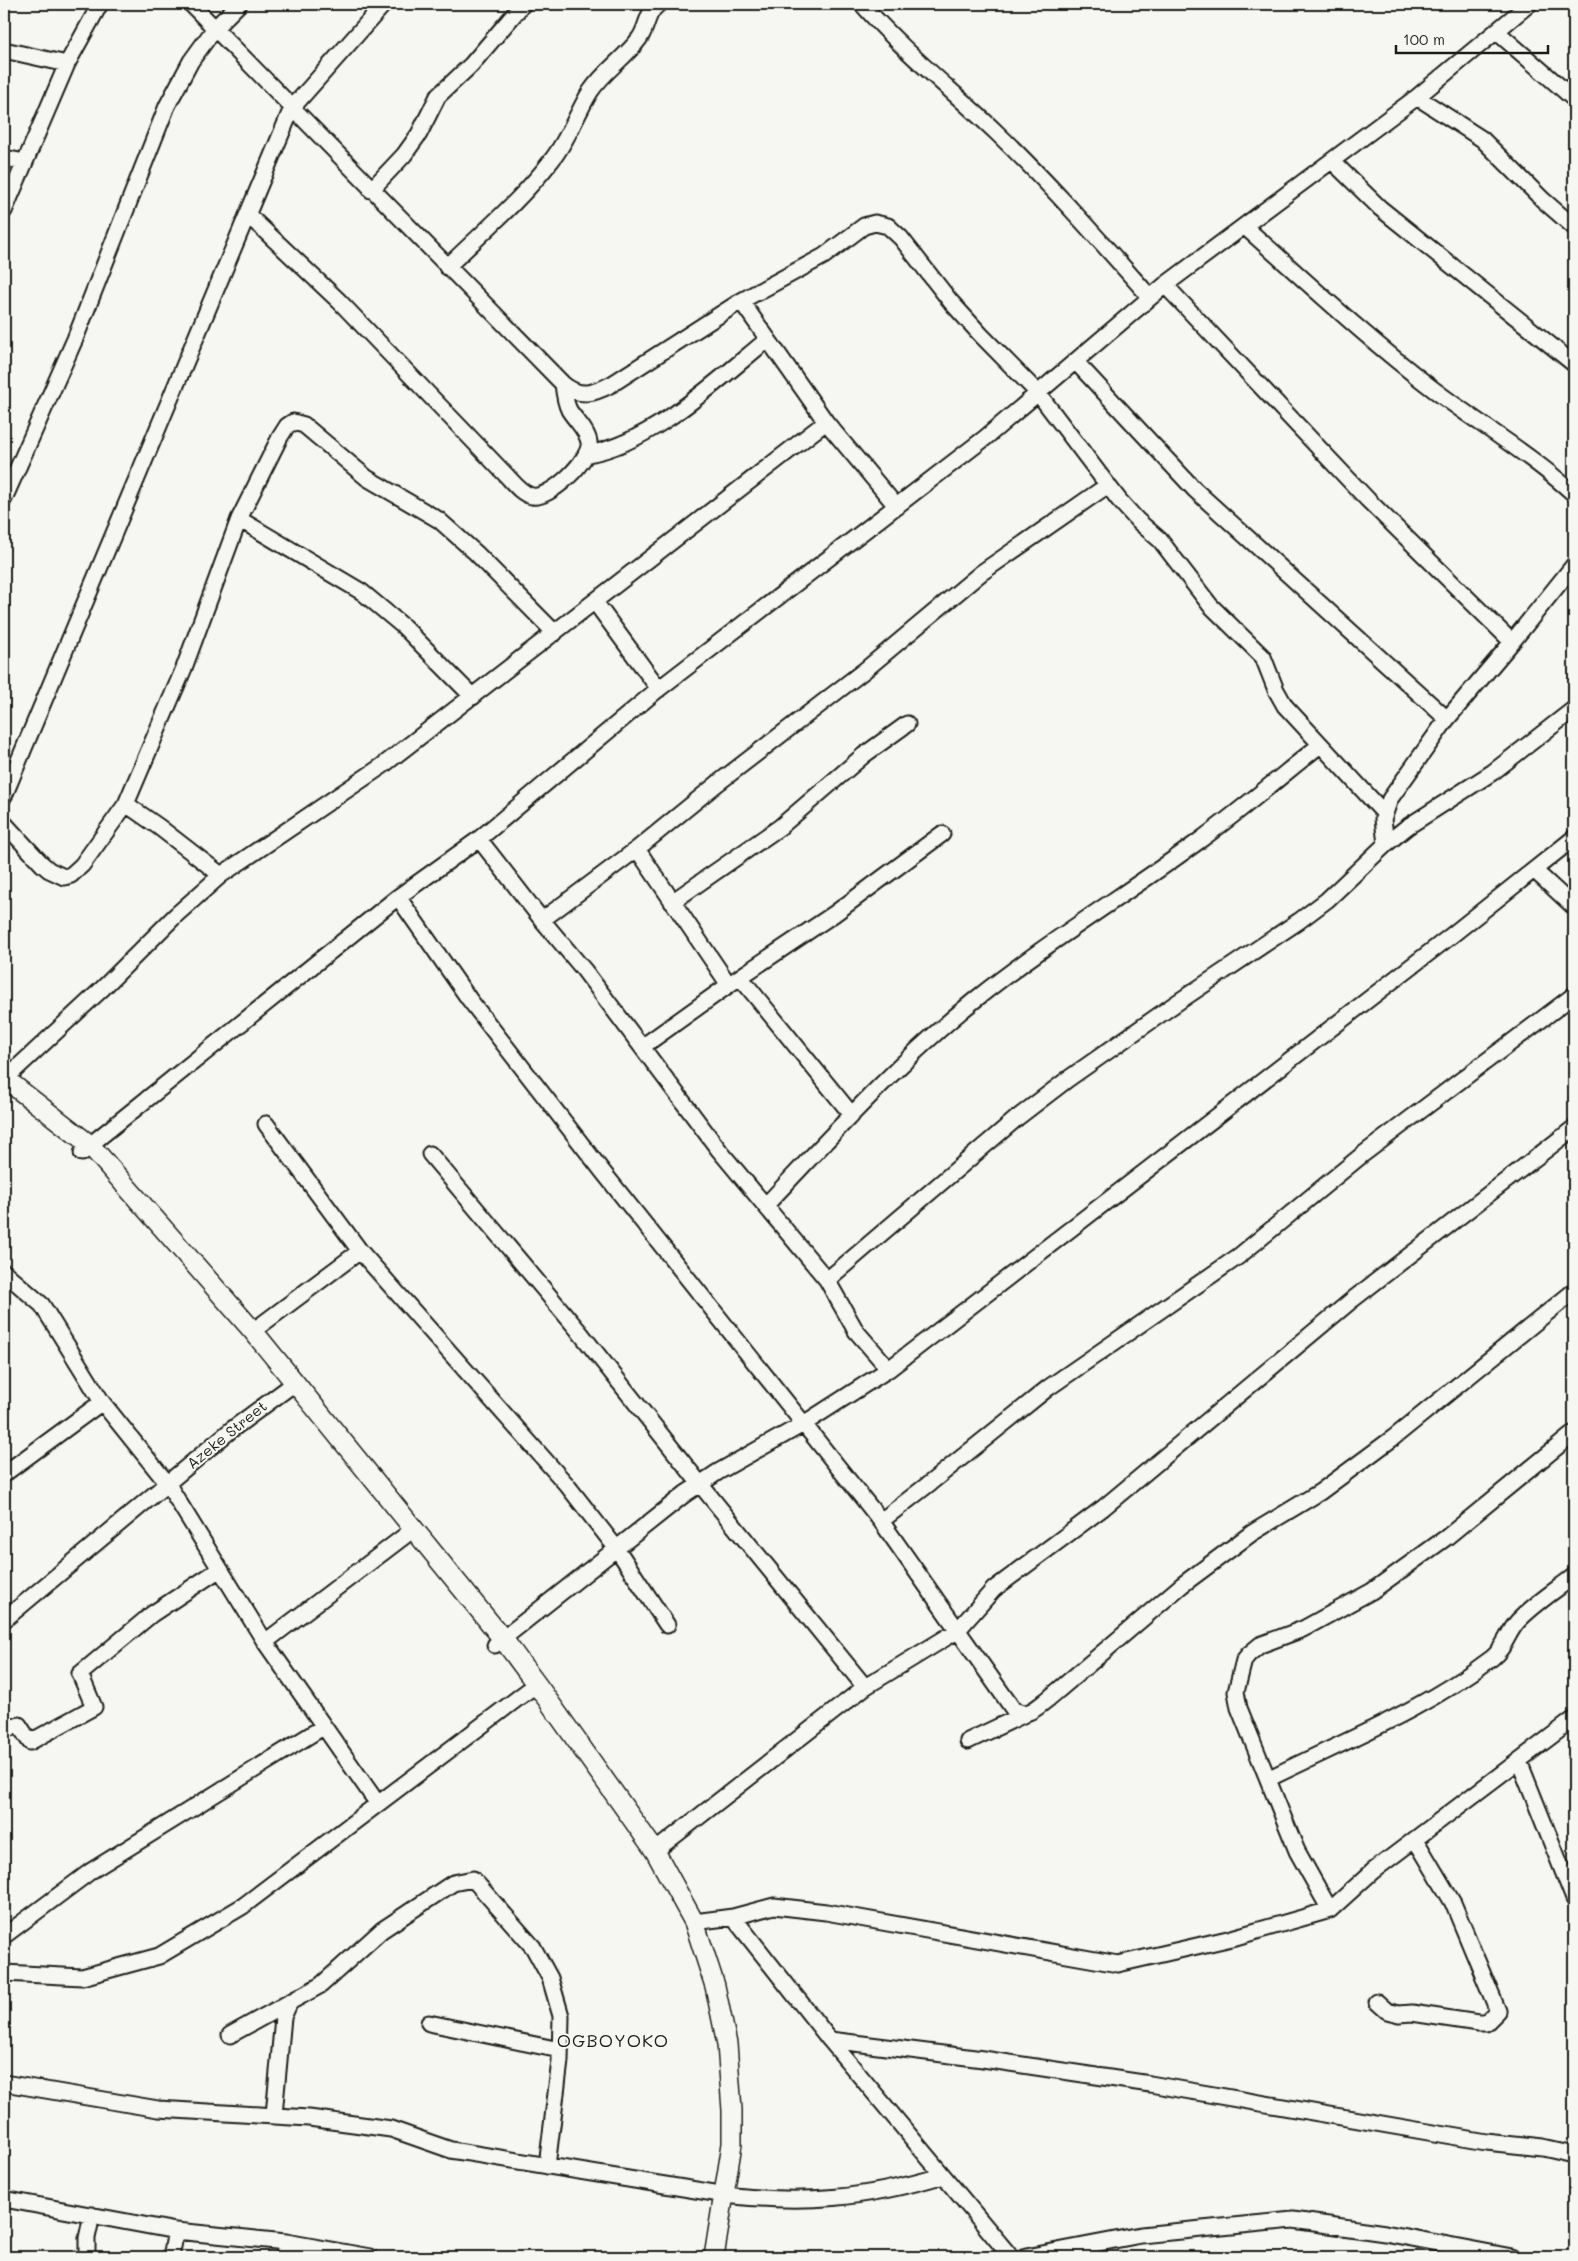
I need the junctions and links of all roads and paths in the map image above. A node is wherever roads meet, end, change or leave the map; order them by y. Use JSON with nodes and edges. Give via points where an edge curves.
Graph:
{"nodes":[{"id":1,"x":100,"y":4,"type":"edge"},
{"id":2,"x":191,"y":4,"type":"edge"},
{"id":3,"x":239,"y":4,"type":"edge"},
{"id":4,"x":384,"y":4,"type":"edge"},
{"id":5,"x":523,"y":4,"type":"edge"},
{"id":6,"x":659,"y":4,"type":"edge"},
{"id":7,"x":862,"y":4,"type":"edge"},
{"id":8,"x":1529,"y":4,"type":"edge"},
{"id":9,"x":214,"y":28,"type":"junction"},
{"id":10,"x":1496,"y":30,"type":"junction"},
{"id":11,"x":4,"y":50,"type":"edge"},
{"id":12,"x":67,"y":64,"type":"junction"},
{"id":13,"x":1417,"y":97,"type":"junction"},
{"id":14,"x":1574,"y":99,"type":"edge"},
{"id":15,"x":292,"y":108,"type":"junction"},
{"id":16,"x":4,"y":158,"type":"edge"},
{"id":17,"x":1332,"y":161,"type":"junction"},
{"id":18,"x":25,"y":162,"type":"junction"},
{"id":19,"x":371,"y":190,"type":"junction"},
{"id":20,"x":4,"y":210,"type":"edge"},
{"id":21,"x":248,"y":215,"type":"junction"},
{"id":22,"x":1246,"y":227,"type":"junction"},
{"id":23,"x":1574,"y":227,"type":"edge"},
{"id":24,"x":447,"y":267,"type":"junction"},
{"id":25,"x":1165,"y":286,"type":"junction"},
{"id":26,"x":1150,"y":297,"type":"junction"},
{"id":27,"x":741,"y":301,"type":"junction"},
{"id":28,"x":768,"y":340,"type":"junction"},
{"id":29,"x":1076,"y":362,"type":"junction"},
{"id":30,"x":1574,"y":364,"type":"edge"},
{"id":31,"x":563,"y":384,"type":"junction"},
{"id":32,"x":1038,"y":393,"type":"junction"},
{"id":33,"x":826,"y":422,"type":"junction"},
{"id":34,"x":587,"y":454,"type":"junction"},
{"id":35,"x":1108,"y":486,"type":"junction"},
{"id":36,"x":1574,"y":494,"type":"edge"},
{"id":37,"x":4,"y":499,"type":"edge"},
{"id":38,"x":897,"y":507,"type":"junction"},
{"id":39,"x":239,"y":519,"type":"junction"},
{"id":40,"x":1574,"y":565,"type":"edge"},
{"id":41,"x":594,"y":602,"type":"junction"},
{"id":42,"x":555,"y":633,"type":"junction"},
{"id":43,"x":1512,"y":642,"type":"junction"},
{"id":44,"x":659,"y":689,"type":"junction"},
{"id":45,"x":473,"y":697,"type":"junction"},
{"id":46,"x":1574,"y":709,"type":"edge"},
{"id":47,"x":1447,"y":719,"type":"junction"},
{"id":48,"x":907,"y":724,"type":"dead end"},
{"id":49,"x":1320,"y":745,"type":"junction"},
{"id":50,"x":4,"y":796,"type":"edge"},
{"id":51,"x":126,"y":804,"type":"junction"},
{"id":52,"x":1384,"y":813,"type":"junction"},
{"id":53,"x":4,"y":823,"type":"edge"},
{"id":54,"x":942,"y":834,"type":"dead end"},
{"id":55,"x":1574,"y":838,"type":"edge"},
{"id":56,"x":479,"y":839,"type":"junction"},
{"id":57,"x":1386,"y":844,"type":"junction"},
{"id":58,"x":637,"y":850,"type":"junction"},
{"id":59,"x":1534,"y":870,"type":"junction"},
{"id":60,"x":221,"y":875,"type":"junction"},
{"id":61,"x":398,"y":897,"type":"junction"},
{"id":62,"x":672,"y":902,"type":"junction"},
{"id":63,"x":1574,"y":907,"type":"edge"},
{"id":64,"x":542,"y":920,"type":"junction"},
{"id":65,"x":735,"y":981,"type":"junction"},
{"id":66,"x":1574,"y":995,"type":"edge"},
{"id":67,"x":642,"y":1047,"type":"junction"},
{"id":68,"x":4,"y":1082,"type":"edge"},
{"id":69,"x":852,"y":1115,"type":"junction"},
{"id":70,"x":266,"y":1124,"type":"dead end"},
{"id":71,"x":1574,"y":1128,"type":"edge"},
{"id":72,"x":86,"y":1149,"type":"junction"},
{"id":73,"x":430,"y":1154,"type":"dead end"},
{"id":74,"x":766,"y":1205,"type":"junction"},
{"id":75,"x":360,"y":1251,"type":"junction"},
{"id":76,"x":4,"y":1272,"type":"edge"},
{"id":77,"x":827,"y":1280,"type":"junction"},
{"id":78,"x":1574,"y":1291,"type":"edge"},
{"id":79,"x":253,"y":1331,"type":"junction"},
{"id":80,"x":889,"y":1369,"type":"junction"},
{"id":81,"x":288,"y":1388,"type":"junction"},
{"id":82,"x":102,"y":1402,"type":"junction"},
{"id":83,"x":805,"y":1423,"type":"junction"},
{"id":84,"x":1574,"y":1433,"type":"edge"},
{"id":85,"x":6,"y":1467,"type":"edge"},
{"id":86,"x":168,"y":1483,"type":"junction"},
{"id":87,"x":700,"y":1484,"type":"junction"},
{"id":88,"x":881,"y":1521,"type":"junction"},
{"id":89,"x":406,"y":1535,"type":"junction"},
{"id":90,"x":617,"y":1549,"type":"junction"},
{"id":91,"x":220,"y":1569,"type":"junction"},
{"id":92,"x":1574,"y":1576,"type":"edge"},
{"id":93,"x":4,"y":1620,"type":"edge"},
{"id":94,"x":667,"y":1625,"type":"dead end"},
{"id":95,"x":957,"y":1632,"type":"junction"},
{"id":96,"x":265,"y":1642,"type":"junction"},
{"id":97,"x":499,"y":1642,"type":"junction"},
{"id":98,"x":865,"y":1687,"type":"junction"},
{"id":99,"x":535,"y":1689,"type":"junction"},
{"id":100,"x":1024,"y":1714,"type":"junction"},
{"id":101,"x":1574,"y":1719,"type":"edge"},
{"id":102,"x":323,"y":1727,"type":"junction"},
{"id":103,"x":4,"y":1730,"type":"edge"},
{"id":104,"x":968,"y":1741,"type":"dead end"},
{"id":105,"x":1519,"y":1761,"type":"junction"},
{"id":106,"x":1268,"y":1779,"type":"junction"},
{"id":107,"x":378,"y":1804,"type":"junction"},
{"id":108,"x":1415,"y":1839,"type":"junction"},
{"id":109,"x":655,"y":1851,"type":"junction"},
{"id":110,"x":1574,"y":1899,"type":"edge"},
{"id":111,"x":1330,"y":1910,"type":"junction"},
{"id":112,"x":733,"y":1917,"type":"junction"},
{"id":113,"x":694,"y":1922,"type":"junction"},
{"id":114,"x":4,"y":1936,"type":"edge"},
{"id":115,"x":4,"y":1973,"type":"edge"},
{"id":116,"x":710,"y":1988,"type":"junction"},
{"id":117,"x":1377,"y":2002,"type":"dead end"},
{"id":118,"x":289,"y":2004,"type":"junction"},
{"id":119,"x":429,"y":2023,"type":"dead end"},
{"id":120,"x":230,"y":2035,"type":"dead end"},
{"id":121,"x":830,"y":2040,"type":"junction"},
{"id":122,"x":560,"y":2050,"type":"junction"},
{"id":123,"x":4,"y":2083,"type":"edge"},
{"id":124,"x":274,"y":2115,"type":"junction"},
{"id":125,"x":1574,"y":2155,"type":"edge"},
{"id":126,"x":548,"y":2166,"type":"junction"},
{"id":127,"x":941,"y":2176,"type":"junction"},
{"id":128,"x":719,"y":2194,"type":"junction"},
{"id":129,"x":4,"y":2199,"type":"edge"},
{"id":130,"x":92,"y":2215,"type":"junction"},
{"id":131,"x":176,"y":2231,"type":"junction"},
{"id":132,"x":286,"y":2242,"type":"junction"},
{"id":133,"x":86,"y":2257,"type":"edge"},
{"id":134,"x":171,"y":2257,"type":"edge"},
{"id":135,"x":284,"y":2257,"type":"edge"},
{"id":136,"x":370,"y":2257,"type":"edge"},
{"id":137,"x":702,"y":2257,"type":"edge"},
{"id":138,"x":714,"y":2257,"type":"edge"},
{"id":139,"x":1011,"y":2257,"type":"edge"},
{"id":140,"x":1026,"y":2257,"type":"edge"},
{"id":141,"x":1512,"y":2257,"type":"edge"}],
"edges":[{"from":1,"to":12,"type":"street"},
{"from":2,"to":9,"type":"street"},
{"from":3,"to":9,"type":"street"},
{"from":4,"to":15,"type":"street"},
{"from":5,"to":19,"type":"street","via":[[472,65],[438,96],[419,134]]},
{"from":6,"to":24,"type":"street","via":[[651,11],[635,44],[590,92],[569,135],[551,162],[524,193]]},
{"from":7,"to":26,"type":"street","via":[[1051,186]]},
{"from":8,"to":10,"type":"street"},
{"from":9,"to":15,"type":"street"},
{"from":9,"to":37,"type":"street","via":[[191,61],[167,106],[76,339]]},
{"from":10,"to":13,"type":"street"},
{"from":10,"to":14,"type":"street"},
{"from":11,"to":12,"type":"street"},
{"from":12,"to":18,"type":"street"},
{"from":13,"to":17,"type":"street"},
{"from":13,"to":23,"type":"street","via":[[1482,139]]},
{"from":15,"to":19,"type":"street"},
{"from":15,"to":21,"type":"street"},
{"from":16,"to":18,"type":"street"},
{"from":17,"to":22,"type":"street"},
{"from":17,"to":30,"type":"street","via":[[1380,208]]},
{"from":18,"to":20,"type":"street"},
{"from":19,"to":24,"type":"street"},
{"from":21,"to":34,"type":"street","via":[[339,301],[524,492],[541,496],[554,490]]},
{"from":21,"to":50,"type":"street"},
{"from":22,"to":25,"type":"street"},
{"from":22,"to":36,"type":"street","via":[[1428,386],[1522,451]]},
{"from":24,"to":31,"type":"street"},
{"from":25,"to":26,"type":"street"},
{"from":25,"to":43,"type":"street","via":[[1368,500]]},
{"from":26,"to":29,"type":"street"},
{"from":27,"to":28,"type":"street"},
{"from":27,"to":31,"type":"street","via":[[602,389],[586,395]]},
{"from":27,"to":32,"type":"street","via":[[824,256],[864,226],[882,224],[901,238],[951,302]]},
{"from":28,"to":33,"type":"street"},
{"from":28,"to":34,"type":"street","via":[[688,405],[619,446]]},
{"from":29,"to":32,"type":"street"},
{"from":29,"to":47,"type":"street","via":[[1194,490]]},
{"from":31,"to":34,"type":"street","via":[[569,409],[588,438]]},
{"from":32,"to":35,"type":"street"},
{"from":32,"to":38,"type":"street"},
{"from":33,"to":38,"type":"street"},
{"from":33,"to":41,"type":"street"},
{"from":35,"to":49,"type":"street","via":[[1167,548],[1210,605],[1263,657],[1280,698]]},
{"from":35,"to":58,"type":"street","via":[[981,573],[865,670]]},
{"from":38,"to":44,"type":"street"},
{"from":39,"to":42,"type":"street","via":[[280,437],[290,424],[301,423],[367,478],[439,520]]},
{"from":39,"to":45,"type":"street","via":[[362,592],[404,627]]},
{"from":39,"to":51,"type":"street","via":[[184,668]]},
{"from":40,"to":43,"type":"street"},
{"from":41,"to":42,"type":"street"},
{"from":41,"to":44,"type":"street"},
{"from":42,"to":45,"type":"street"},
{"from":43,"to":47,"type":"street"},
{"from":44,"to":56,"type":"street"},
{"from":45,"to":60,"type":"street","via":[[382,766]]},
{"from":46,"to":57,"type":"street","via":[[1493,772]]},
{"from":47,"to":52,"type":"street"},
{"from":48,"to":62,"type":"street","via":[[864,755],[780,827]]},
{"from":49,"to":52,"type":"street"},
{"from":49,"to":69,"type":"street","via":[[1200,841],[1061,935],[977,998]]},
{"from":51,"to":53,"type":"street","via":[[82,865],[64,877],[42,864]]},
{"from":51,"to":60,"type":"street"},
{"from":52,"to":57,"type":"street"},
{"from":54,"to":65,"type":"street","via":[[834,914]]},
{"from":55,"to":59,"type":"street"},
{"from":56,"to":61,"type":"street"},
{"from":56,"to":64,"type":"street"},
{"from":57,"to":77,"type":"street","via":[[1342,887],[1300,921],[1118,1044],[1017,1118]]},
{"from":58,"to":62,"type":"street"},
{"from":58,"to":64,"type":"street"},
{"from":59,"to":63,"type":"street"},
{"from":59,"to":80,"type":"street"},
{"from":60,"to":68,"type":"street","via":[[169,921]]},
{"from":61,"to":72,"type":"street"},
{"from":61,"to":83,"type":"street","via":[[469,999]]},
{"from":62,"to":65,"type":"street"},
{"from":64,"to":67,"type":"street"},
{"from":65,"to":67,"type":"street"},
{"from":65,"to":69,"type":"street"},
{"from":66,"to":88,"type":"street","via":[[1362,1154],[1240,1256],[1048,1388]]},
{"from":67,"to":74,"type":"street","via":[[719,1150]]},
{"from":68,"to":72,"type":"main road"},
{"from":69,"to":74,"type":"street"},
{"from":70,"to":75,"type":"street"},
{"from":71,"to":95,"type":"street","via":[[1366,1289],[1103,1508],[994,1589]]},
{"from":72,"to":79,"type":"main road"},
{"from":72,"to":81,"type":"main road"},
{"from":73,"to":87,"type":"street","via":[[578,1330]]},
{"from":74,"to":77,"type":"street"},
{"from":75,"to":79,"type":"street"},
{"from":75,"to":90,"type":"street","via":[[566,1485]]},
{"from":76,"to":82,"type":"street","via":[[42,1305]]},
{"from":77,"to":80,"type":"street","via":[[856,1331]]},
{"from":78,"to":100,"type":"street","via":[[1394,1438],[1320,1492],[1252,1533],[1182,1584],[1048,1699]]},
{"from":79,"to":97,"type":"main road"},
{"from":80,"to":83,"type":"street"},
{"from":81,"to":86,"type":"street","name":"Azeke Street"},
{"from":81,"to":89,"type":"main road"},
{"from":82,"to":85,"type":"street"},
{"from":82,"to":86,"type":"street"},
{"from":83,"to":87,"type":"street"},
{"from":83,"to":88,"type":"street"},
{"from":84,"to":106,"type":"street","via":[[1446,1537],[1372,1592],[1303,1630],[1260,1645],[1249,1654],[1244,1660],[1236,1692],[1239,1708]]},
{"from":86,"to":91,"type":"street"},
{"from":86,"to":93,"type":"street","name":"Azeke Street"},
{"from":87,"to":90,"type":"street"},
{"from":87,"to":98,"type":"street"},
{"from":88,"to":95,"type":"street"},
{"from":89,"to":96,"type":"street"},
{"from":89,"to":97,"type":"main road"},
{"from":90,"to":94,"type":"street"},
{"from":90,"to":97,"type":"street"},
{"from":91,"to":96,"type":"street"},
{"from":91,"to":103,"type":"street","via":[[152,1614],[80,1674],[94,1707],[30,1742],[19,1725]]},
{"from":92,"to":106,"type":"street","via":[[1518,1622],[1502,1648],[1483,1663],[1383,1725]]},
{"from":95,"to":98,"type":"street"},
{"from":95,"to":100,"type":"street","via":[[1013,1709]]},
{"from":96,"to":102,"type":"street"},
{"from":97,"to":99,"type":"main road"},
{"from":98,"to":109,"type":"street"},
{"from":99,"to":107,"type":"street"},
{"from":99,"to":109,"type":"main road"},
{"from":99,"to":116,"type":"main road","via":[[647,1856],[685,1926]]},
{"from":100,"to":104,"type":"street"},
{"from":101,"to":105,"type":"street"},
{"from":102,"to":107,"type":"street"},
{"from":102,"to":114,"type":"street","via":[[91,1871]]},
{"from":105,"to":108,"type":"street"},
{"from":105,"to":110,"type":"street"},
{"from":106,"to":111,"type":"street","via":[[1297,1851]]},
{"from":107,"to":115,"type":"street","via":[[243,1906],[159,1956],[82,1977]]},
{"from":108,"to":111,"type":"street"},
{"from":108,"to":117,"type":"street","via":[[1453,1903],[1498,2011],[1486,2023],[1478,2023],[1399,2014],[1387,2011]]},
{"from":109,"to":113,"type":"main road"},
{"from":111,"to":112,"type":"street","via":[[1232,1938],[1118,1964],[826,1912],[774,1906]]},
{"from":112,"to":113,"type":"street"},
{"from":112,"to":121,"type":"street"},
{"from":113,"to":116,"type":"main road"},
{"from":116,"to":128,"type":"main road","via":[[727,2044],[732,2110],[732,2144]]},
{"from":118,"to":120,"type":"street"},
{"from":118,"to":122,"type":"street","via":[[321,1985],[382,1930],[454,1883],[473,1879],[533,1947],[550,1978],[561,2016]]},
{"from":118,"to":124,"type":"street","via":[[282,2017]]},
{"from":119,"to":122,"type":"street"},
{"from":121,"to":125,"type":"street","via":[[1150,2084]]},
{"from":121,"to":127,"type":"street"},
{"from":122,"to":126,"type":"street"},
{"from":123,"to":124,"type":"street","via":[[158,2109]]},
{"from":124,"to":126,"type":"street","via":[[391,2129],[451,2150]]},
{"from":126,"to":128,"type":"street"},
{"from":127,"to":128,"type":"street","via":[[897,2189],[852,2197],[802,2201]]},
{"from":127,"to":139,"type":"street"},
{"from":128,"to":137,"type":"main road"},
{"from":128,"to":138,"type":"main road"},
{"from":129,"to":130,"type":"street"},
{"from":130,"to":131,"type":"street"},
{"from":130,"to":133,"type":"street"},
{"from":131,"to":132,"type":"street"},
{"from":131,"to":134,"type":"street"},
{"from":132,"to":135,"type":"street"},
{"from":132,"to":136,"type":"street"},
{"from":140,"to":141,"type":"street","via":[[1141,2235],[1293,2220],[1385,2232]]}]}
